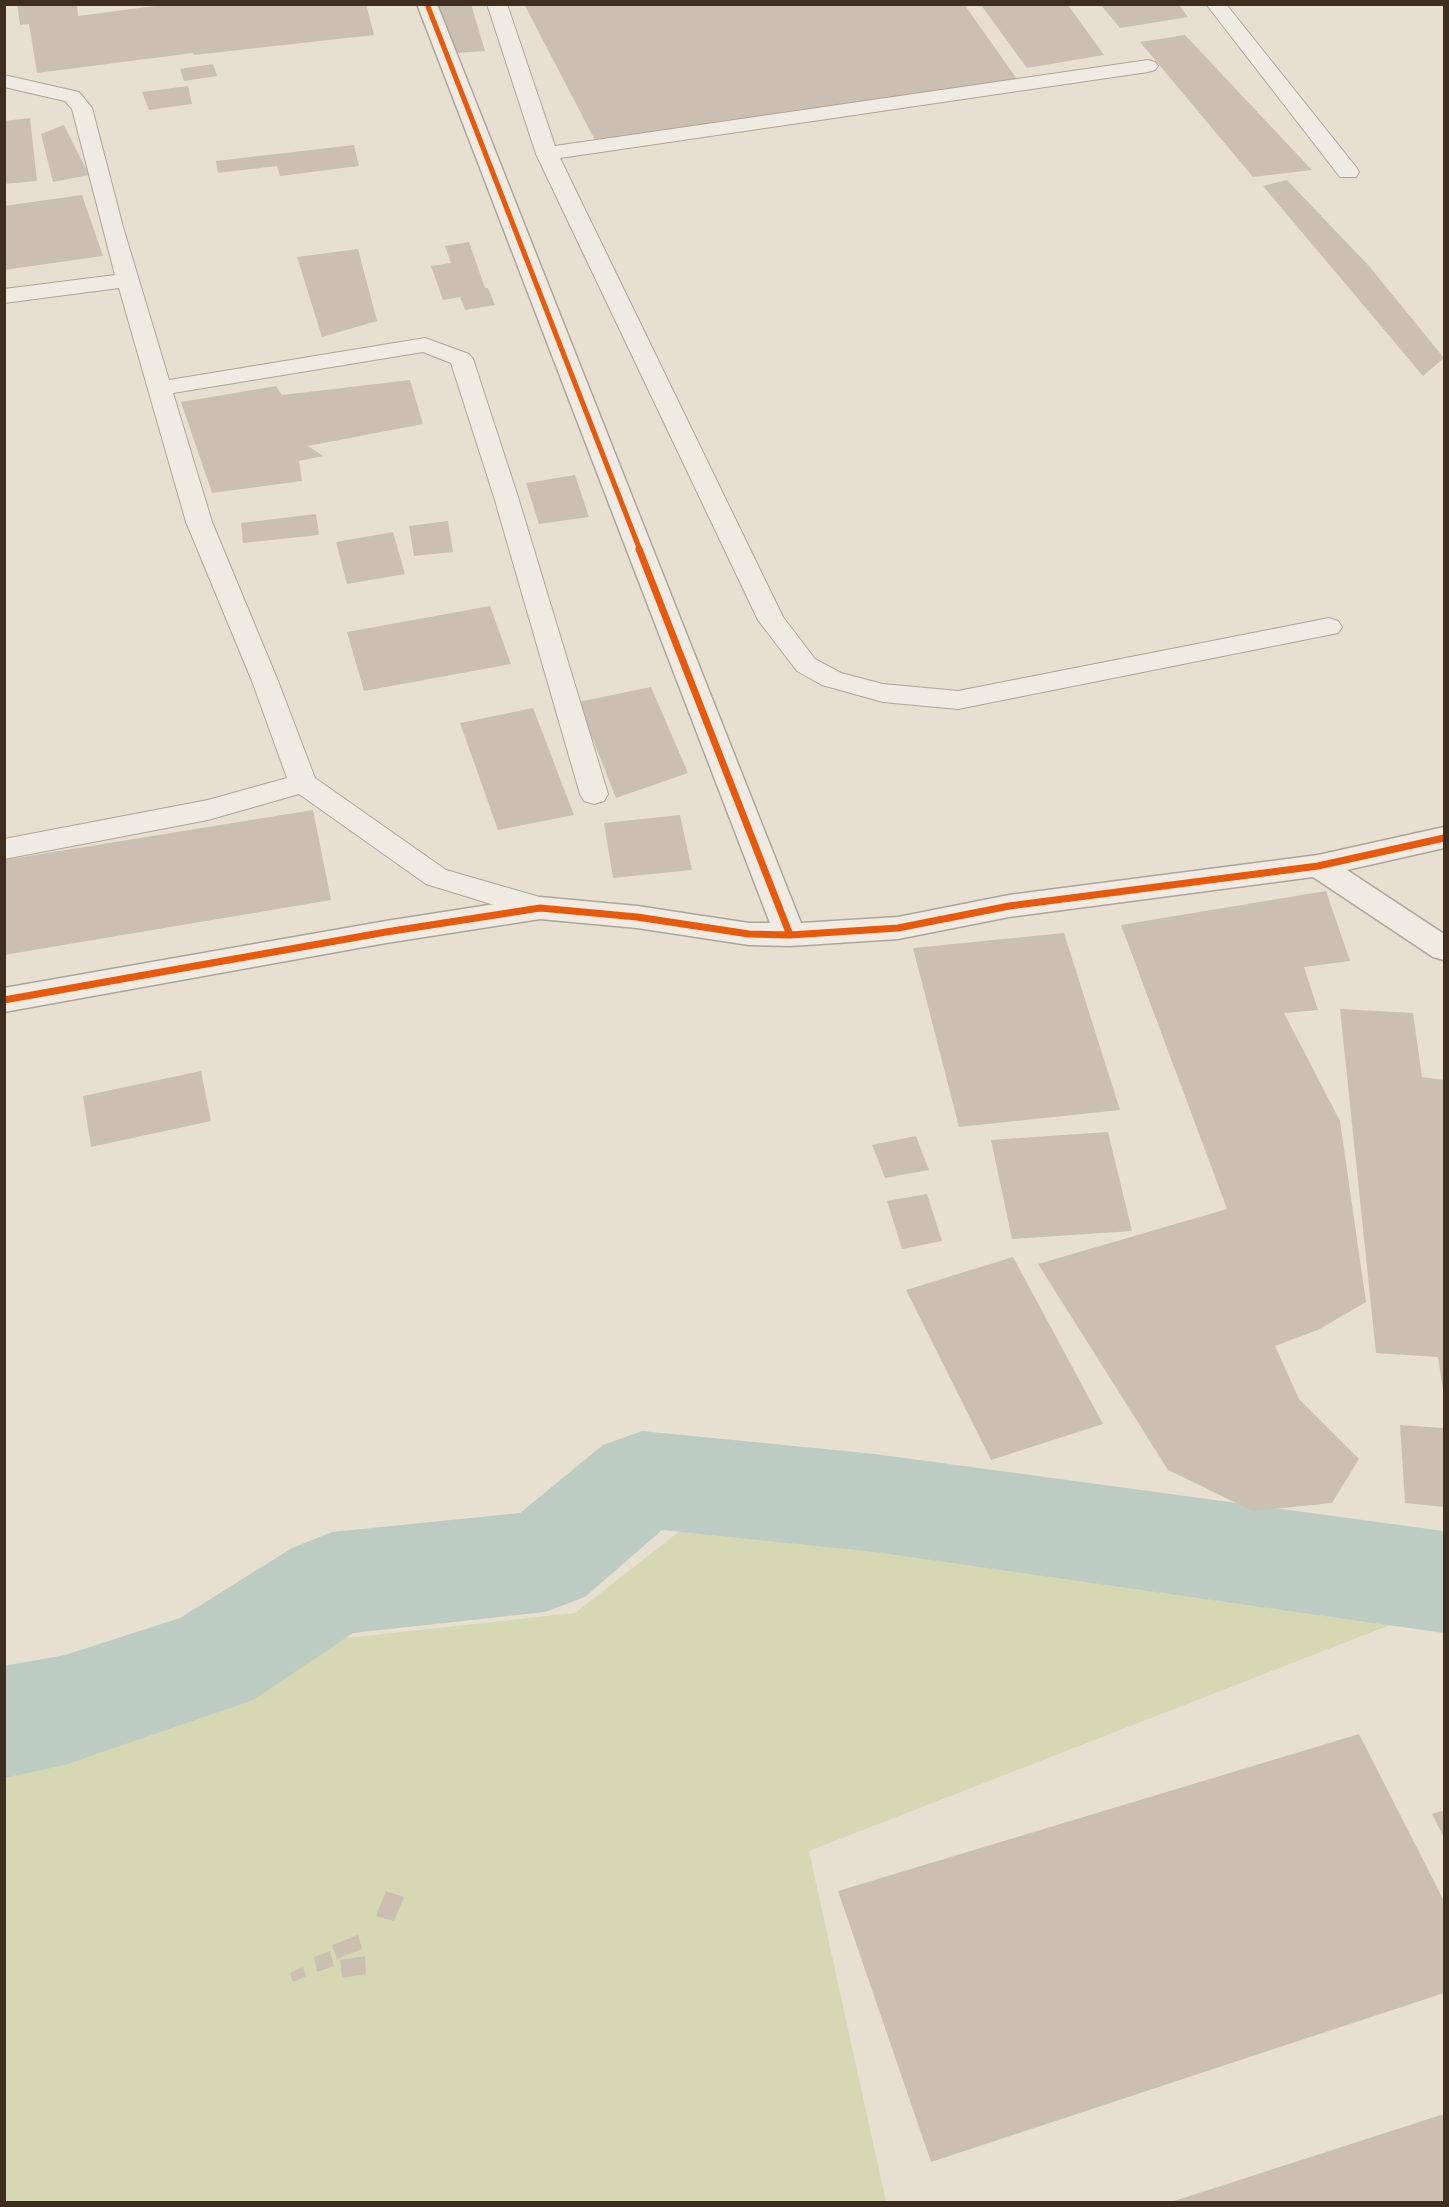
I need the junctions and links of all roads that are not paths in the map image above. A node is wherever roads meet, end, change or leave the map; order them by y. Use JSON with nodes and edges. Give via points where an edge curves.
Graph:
{"nodes":[{"id":1,"x":427,"y":4,"type":"edge"},
{"id":2,"x":497,"y":4,"type":"edge"},
{"id":3,"x":1215,"y":4,"type":"edge"},
{"id":4,"x":1148,"y":66,"type":"dead end"},
{"id":5,"x":4,"y":81,"type":"edge"},
{"id":6,"x":547,"y":154,"type":"junction"},
{"id":7,"x":1348,"y":172,"type":"dead end"},
{"id":8,"x":129,"y":280,"type":"junction"},
{"id":9,"x":4,"y":296,"type":"edge"},
{"id":10,"x":161,"y":388,"type":"junction"},
{"id":11,"x":1329,"y":627,"type":"dead end"},
{"id":12,"x":303,"y":783,"type":"junction"},
{"id":13,"x":594,"y":794,"type":"dead end"},
{"id":14,"x":1444,"y":838,"type":"edge"},
{"id":15,"x":4,"y":849,"type":"edge"},
{"id":16,"x":1318,"y":866,"type":"junction"},
{"id":17,"x":540,"y":908,"type":"junction"},
{"id":18,"x":790,"y":935,"type":"junction"},
{"id":19,"x":1444,"y":949,"type":"edge"},
{"id":20,"x":4,"y":1000,"type":"edge"}],
"edges":[{"from":1,"to":18,"type":"street"},
{"from":2,"to":6,"type":"lane"},
{"from":3,"to":7,"type":"lane"},
{"from":4,"to":6,"type":"lane"},
{"from":5,"to":8,"type":"lane","via":[[72,96],[82,108]]},
{"from":6,"to":11,"type":"lane","via":[[771,620],[806,666],[832,679],[883,693],[958,700]]},
{"from":8,"to":9,"type":"lane"},
{"from":8,"to":10,"type":"lane"},
{"from":10,"to":12,"type":"lane","via":[[199,522]]},
{"from":10,"to":13,"type":"lane","via":[[425,345],[462,359]]},
{"from":12,"to":15,"type":"lane","via":[[208,810]]},
{"from":12,"to":17,"type":"lane","via":[[436,877]]},
{"from":14,"to":16,"type":"street"},
{"from":16,"to":18,"type":"street","via":[[1009,906],[898,928]]},
{"from":16,"to":19,"type":"street"},
{"from":17,"to":18,"type":"street","via":[[637,917],[749,934]]},
{"from":17,"to":20,"type":"street"}]}
